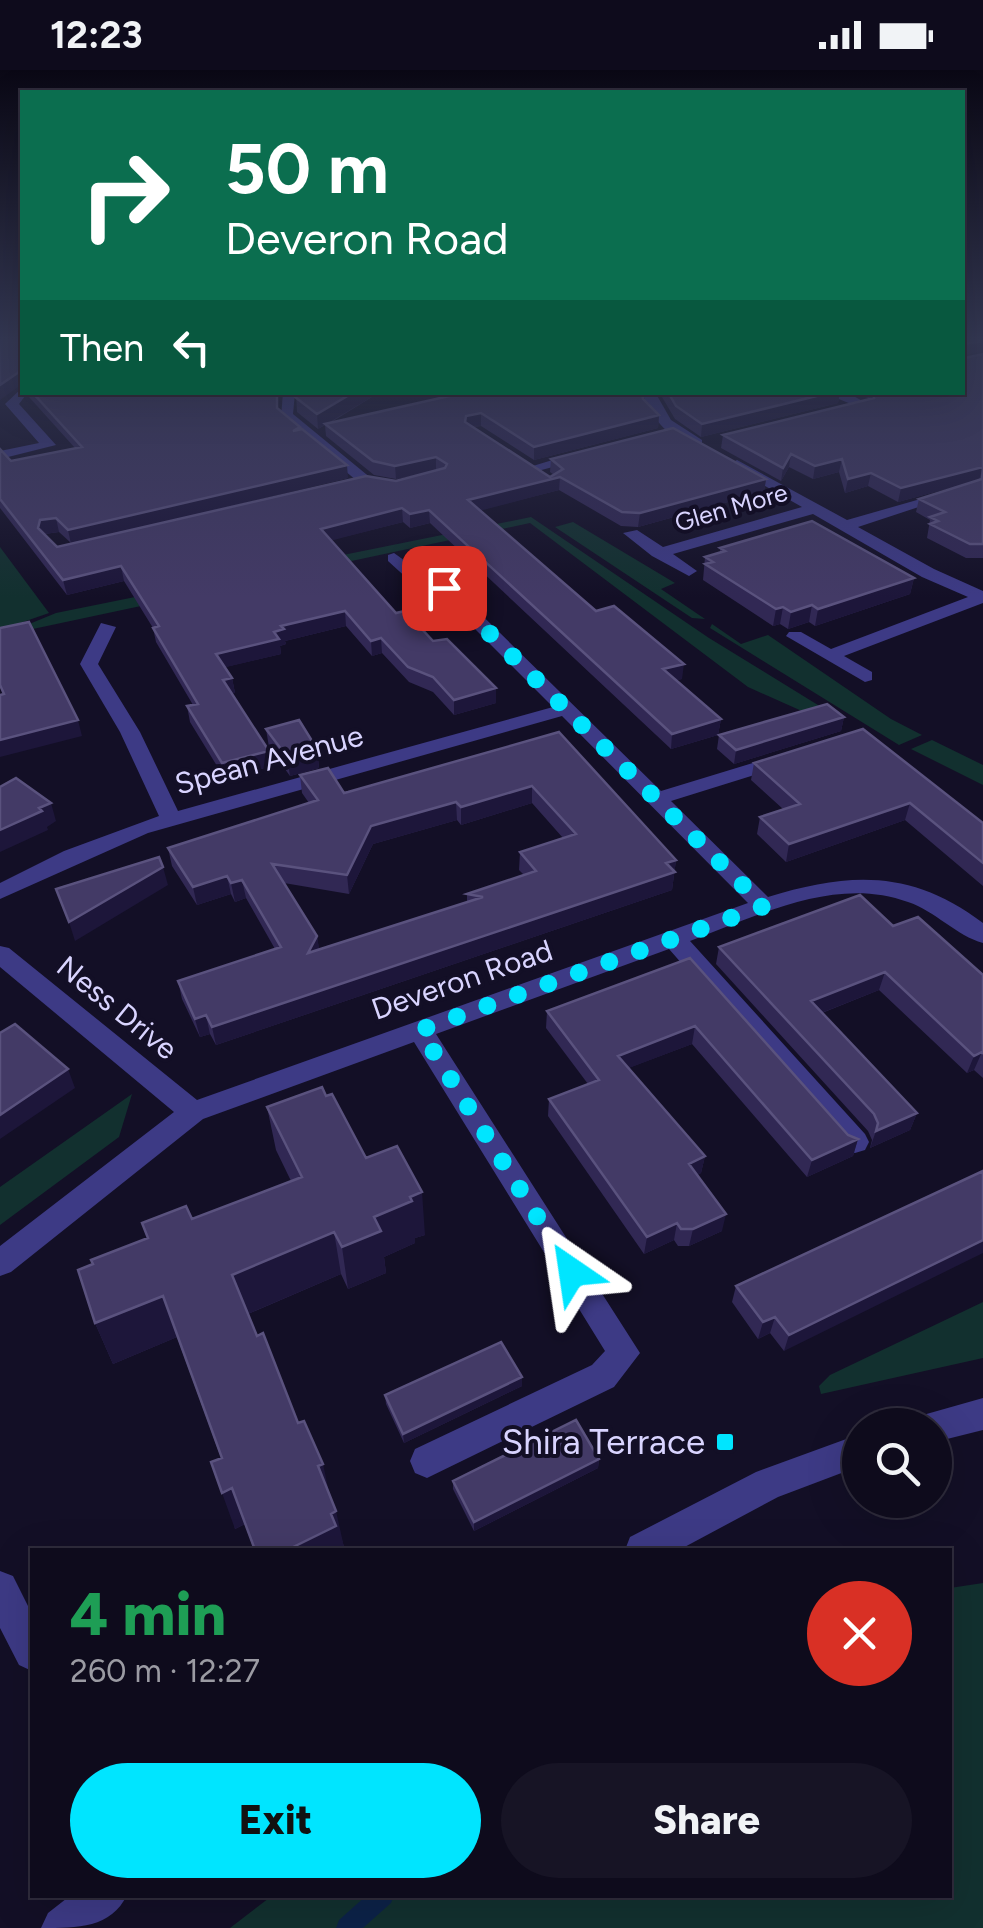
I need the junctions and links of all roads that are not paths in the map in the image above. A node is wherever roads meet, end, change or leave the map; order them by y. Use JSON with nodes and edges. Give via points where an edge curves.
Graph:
{"nodes":[{"id":1,"x":31,"y":425,"type":"edge"},
{"id":2,"x":298,"y":425,"type":"edge"},
{"id":3,"x":667,"y":425,"type":"edge"},
{"id":4,"x":674,"y":432,"type":"junction"},
{"id":5,"x":656,"y":436,"type":"edge"},
{"id":6,"x":719,"y":440,"type":"edge"},
{"id":7,"x":701,"y":445,"type":"junction"},
{"id":8,"x":602,"y":450,"type":"edge"},
{"id":9,"x":0,"y":454,"type":"edge"},
{"id":10,"x":516,"y":460,"type":"edge"},
{"id":11,"x":530,"y":469,"type":"junction"},
{"id":12,"x":366,"y":482,"type":"junction"},
{"id":13,"x":552,"y":483,"type":"edge"},
{"id":14,"x":410,"y":484,"type":"edge"},
{"id":15,"x":348,"y":486,"type":"edge"},
{"id":16,"x":972,"y":486,"type":"edge"},
{"id":17,"x":817,"y":508,"type":"junction"},
{"id":18,"x":847,"y":524,"type":"junction"},
{"id":19,"x":631,"y":533,"type":"dead end"},
{"id":20,"x":658,"y":553,"type":"junction"},
{"id":21,"x":394,"y":558,"type":"dead end"},
{"id":22,"x":689,"y":572,"type":"dead end"},
{"id":23,"x":983,"y":597,"type":"edge"},
{"id":24,"x":106,"y":627,"type":"dead end"},
{"id":25,"x":795,"y":636,"type":"dead end"},
{"id":26,"x":829,"y":656,"type":"junction"},
{"id":27,"x":865,"y":676,"type":"dead end"},
{"id":28,"x":563,"y":710,"type":"junction"},
{"id":29,"x":801,"y":754,"type":"edge"},
{"id":30,"x":657,"y":800,"type":"junction"},
{"id":31,"x":171,"y":818,"type":"junction"},
{"id":32,"x":0,"y":892,"type":"edge"},
{"id":33,"x":764,"y":906,"type":"junction"},
{"id":34,"x":983,"y":935,"type":"edge"},
{"id":35,"x":674,"y":940,"type":"junction"},
{"id":36,"x":0,"y":954,"type":"edge"},
{"id":37,"x":420,"y":1030,"type":"junction"},
{"id":38,"x":193,"y":1112,"type":"junction"},
{"id":39,"x":856,"y":1142,"type":"edge"},
{"id":40,"x":0,"y":1264,"type":"edge"},
{"id":41,"x":983,"y":1414,"type":"edge"},
{"id":42,"x":952,"y":1422,"type":"edge"},
{"id":43,"x":842,"y":1457,"type":"edge"},
{"id":44,"x":427,"y":1460,"type":"dead end"},
{"id":45,"x":647,"y":1548,"type":"edge"},
{"id":46,"x":0,"y":1589,"type":"edge"},
{"id":47,"x":30,"y":1648,"type":"edge"},
{"id":48,"x":102,"y":1898,"type":"edge"},
{"id":49,"x":63,"y":1928,"type":"edge"}],
"edges":[{"from":1,"to":9,"type":"street","via":[[49,445]]},
{"from":2,"to":12,"type":"street"},
{"from":3,"to":4,"type":"street"},
{"from":4,"to":5,"type":"street"},
{"from":4,"to":7,"type":"street","name":"Glen More"},
{"from":6,"to":7,"type":"street"},
{"from":7,"to":17,"type":"street","name":"Glen More"},
{"from":8,"to":11,"type":"street"},
{"from":10,"to":11,"type":"street"},
{"from":11,"to":13,"type":"street"},
{"from":12,"to":14,"type":"street"},
{"from":12,"to":15,"type":"street"},
{"from":16,"to":18,"type":"street"},
{"from":17,"to":18,"type":"street","name":"Glen More"},
{"from":17,"to":20,"type":"street","name":"Glen More"},
{"from":18,"to":23,"type":"street","name":"Glen More"},
{"from":19,"to":20,"type":"street","name":"Glen More"},
{"from":20,"to":22,"type":"street","name":"Glen More"},
{"from":21,"to":28,"type":"street","via":[[416,578],[444,588]]},
{"from":23,"to":26,"type":"street","name":"Glen More"},
{"from":24,"to":31,"type":"street","via":[[89,664]]},
{"from":25,"to":26,"type":"street"},
{"from":26,"to":27,"type":"street"},
{"from":28,"to":30,"type":"street"},
{"from":28,"to":31,"type":"street","name":"Spean Avenue"},
{"from":29,"to":30,"type":"street"},
{"from":30,"to":33,"type":"street"},
{"from":31,"to":32,"type":"street","name":"Spean Avenue"},
{"from":33,"to":34,"type":"street","name":"Deveron Road","via":[[846,885],[909,893]]},
{"from":33,"to":35,"type":"street","name":"Deveron Road"},
{"from":35,"to":37,"type":"street","name":"Deveron Road"},
{"from":35,"to":39,"type":"street"},
{"from":36,"to":38,"type":"street","name":"Ness Drive"},
{"from":37,"to":38,"type":"street","name":"Deveron Road"},
{"from":37,"to":44,"type":"street","via":[[624,1354],[603,1376]]},
{"from":38,"to":40,"type":"street","name":"Deveron Road"},
{"from":41,"to":42,"type":"street"},
{"from":43,"to":45,"type":"street","via":[[768,1484]]},
{"from":46,"to":47,"type":"street"},
{"from":48,"to":49,"type":"street"}]}
